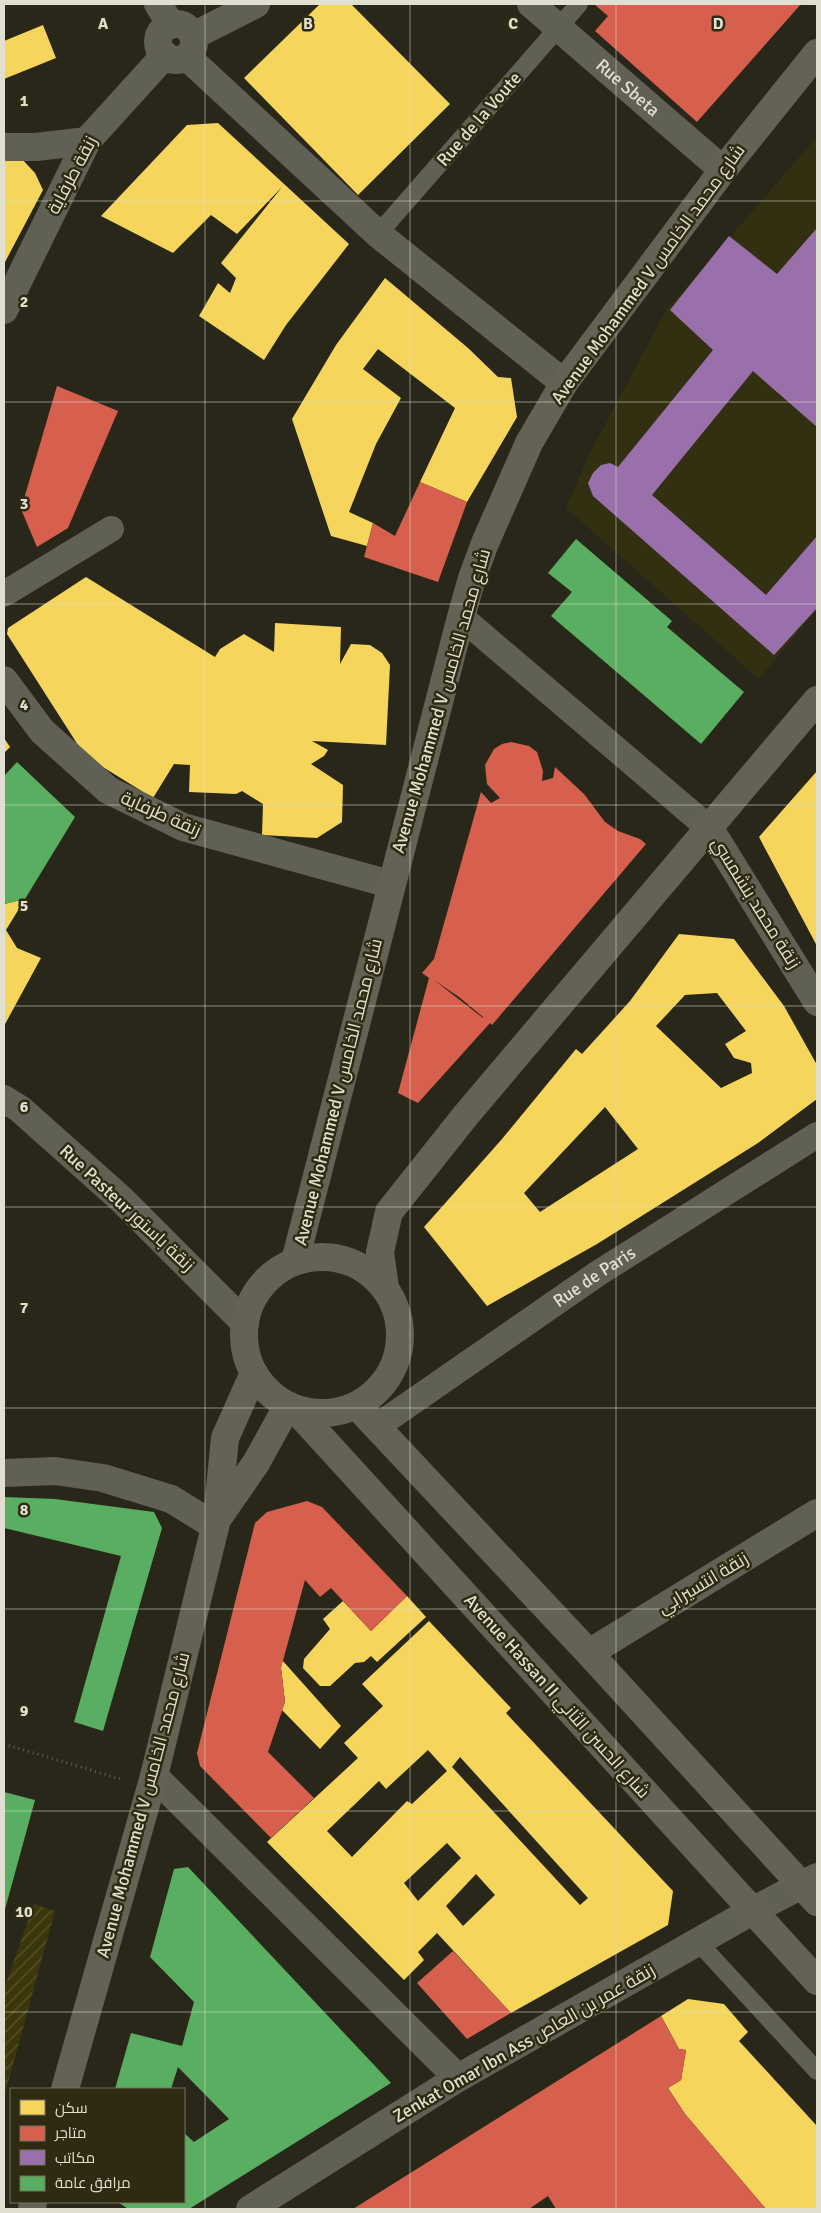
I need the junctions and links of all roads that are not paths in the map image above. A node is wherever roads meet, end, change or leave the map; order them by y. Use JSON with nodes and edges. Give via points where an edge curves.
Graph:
{"nodes":[{"id":1,"x":256,"y":4,"type":"edge"},
{"id":2,"x":531,"y":4,"type":"edge"},
{"id":3,"x":579,"y":4,"type":"edge"},
{"id":4,"x":557,"y":28,"type":"junction"},
{"id":5,"x":175,"y":35,"type":"edge"},
{"id":6,"x":817,"y":52,"type":"edge"},
{"id":7,"x":86,"y":141,"type":"junction"},
{"id":8,"x":4,"y":147,"type":"edge"},
{"id":9,"x":723,"y":170,"type":"junction"},
{"id":10,"x":378,"y":234,"type":"junction"},
{"id":11,"x":4,"y":310,"type":"edge"},
{"id":12,"x":564,"y":383,"type":"junction"},
{"id":13,"x":111,"y":529,"type":"dead end"},
{"id":14,"x":4,"y":594,"type":"edge"},
{"id":15,"x":461,"y":617,"type":"junction"},
{"id":16,"x":4,"y":680,"type":"edge"},
{"id":17,"x":816,"y":704,"type":"edge"},
{"id":18,"x":710,"y":829,"type":"junction"},
{"id":19,"x":390,"y":884,"type":"junction"},
{"id":20,"x":817,"y":1002,"type":"edge"},
{"id":21,"x":4,"y":1099,"type":"edge"},
{"id":22,"x":817,"y":1135,"type":"edge"},
{"id":23,"x":295,"y":1261,"type":"junction"},
{"id":24,"x":385,"y":1288,"type":"junction"},
{"id":25,"x":245,"y":1323,"type":"junction"},
{"id":26,"x":254,"y":1373,"type":"junction"},
{"id":27,"x":357,"y":1406,"type":"junction"},
{"id":28,"x":292,"y":1407,"type":"junction"},
{"id":29,"x":376,"y":1428,"type":"junction"},
{"id":30,"x":4,"y":1473,"type":"edge"},
{"id":31,"x":817,"y":1513,"type":"edge"},
{"id":32,"x":216,"y":1522,"type":"junction"},
{"id":33,"x":589,"y":1653,"type":"junction"},
{"id":34,"x":152,"y":1781,"type":"junction"},
{"id":35,"x":812,"y":1888,"type":"edge"},
{"id":36,"x":752,"y":1911,"type":"junction"},
{"id":37,"x":698,"y":1942,"type":"junction"},
{"id":38,"x":817,"y":1981,"type":"edge"},
{"id":39,"x":817,"y":2071,"type":"edge"},
{"id":40,"x":458,"y":2078,"type":"junction"},
{"id":41,"x":65,"y":2088,"type":"edge"},
{"id":42,"x":250,"y":2209,"type":"edge"}],
"edges":[{"from":1,"to":5,"type":"street"},
{"from":2,"to":4,"type":"street","name":"Rue Sbeta"},
{"from":3,"to":4,"type":"lane","name":"Rue de la Voute"},
{"from":4,"to":9,"type":"street","name":"Rue Sbeta"},
{"from":4,"to":10,"type":"lane","name":"Rue de la Voute"},
{"from":5,"to":7,"type":"street","name":"زنقة طرفاية"},
{"from":5,"to":10,"type":"street"},
{"from":6,"to":9,"type":"main road","name":"Avenue Mohammed V شارع محمد الخامس"},
{"from":7,"to":8,"type":"street","via":[[36,148]]},
{"from":7,"to":11,"type":"street","name":"زنقة طرفاية"},
{"from":9,"to":12,"type":"main road","name":"Avenue Mohammed V شارع محمد الخامس"},
{"from":10,"to":12,"type":"street"},
{"from":12,"to":15,"type":"main road","name":"Avenue Mohammed V شارع محمد الخامس","via":[[529,443],[489,534]]},
{"from":13,"to":14,"type":"street"},
{"from":15,"to":18,"type":"street"},
{"from":15,"to":19,"type":"main road","name":"Avenue Mohammed V شارع محمد الخامس"},
{"from":16,"to":19,"type":"street","name":"زنقة طرفاية","via":[[42,731],[108,790],[183,827]]},
{"from":17,"to":18,"type":"main road"},
{"from":18,"to":20,"type":"street","name":"زنقة محمد بنشمسي"},
{"from":18,"to":24,"type":"main road","via":[[466,1115],[389,1212],[380,1252]]},
{"from":19,"to":23,"type":"main road","name":"Avenue Mohammed V شارع محمد الخامس"},
{"from":21,"to":25,"type":"street","name":"Rue Pasteur زنقة باستور","via":[[20,1109],[120,1199]]},
{"from":22,"to":29,"type":"street","name":"Rue de Paris","via":[[596,1274]]},
{"from":23,"to":24,"type":"main road","via":[[322,1256],[346,1260],[367,1271]]},
{"from":23,"to":25,"type":"main road","via":[[278,1270],[262,1285],[250,1304]]},
{"from":24,"to":27,"type":"main road","via":[[395,1305],[400,1324],[396,1363],[373,1396]]},
{"from":25,"to":26,"type":"main road","via":[[244,1342]]},
{"from":26,"to":28,"type":"main road","via":[[263,1387]]},
{"from":26,"to":32,"type":"main road","name":"Avenue Mohammed V شارع محمد الخامس","via":[[224,1438]]},
{"from":27,"to":28,"type":"main road","via":[[337,1413],[317,1414]]},
{"from":27,"to":29,"type":"main road"},
{"from":28,"to":32,"type":"main road","name":"Avenue Mohammed V شارع محمد الخامس"},
{"from":28,"to":36,"type":"main road","name":"Avenue Hassan II شارع الحسن الثاني"},
{"from":29,"to":33,"type":"main road"},
{"from":30,"to":32,"type":"street","via":[[55,1471],[103,1478],[171,1498]]},
{"from":31,"to":33,"type":"street","name":"زنقة انتسيرابي"},
{"from":32,"to":34,"type":"main road","name":"Avenue Mohammed V شارع محمد الخامس"},
{"from":33,"to":35,"type":"main road"},
{"from":34,"to":40,"type":"street"},
{"from":34,"to":41,"type":"main road","name":"Avenue Mohammed V شارع محمد الخامس"},
{"from":35,"to":36,"type":"street","name":"Zenkat Omar Ibn Ass زنقة عمر بن العاص"},
{"from":36,"to":37,"type":"street","name":"Zenkat Omar Ibn Ass زنقة عمر بن العاص"},
{"from":36,"to":38,"type":"main road","name":"Avenue Hassan II شارع الحسن الثاني"},
{"from":37,"to":39,"type":"lane"},
{"from":37,"to":40,"type":"street","name":"Zenkat Omar Ibn Ass زنقة عمر بن العاص"},
{"from":40,"to":42,"type":"street","name":"Zenkat Omar Ibn Ass زنقة عمر بن العاص"}]}
